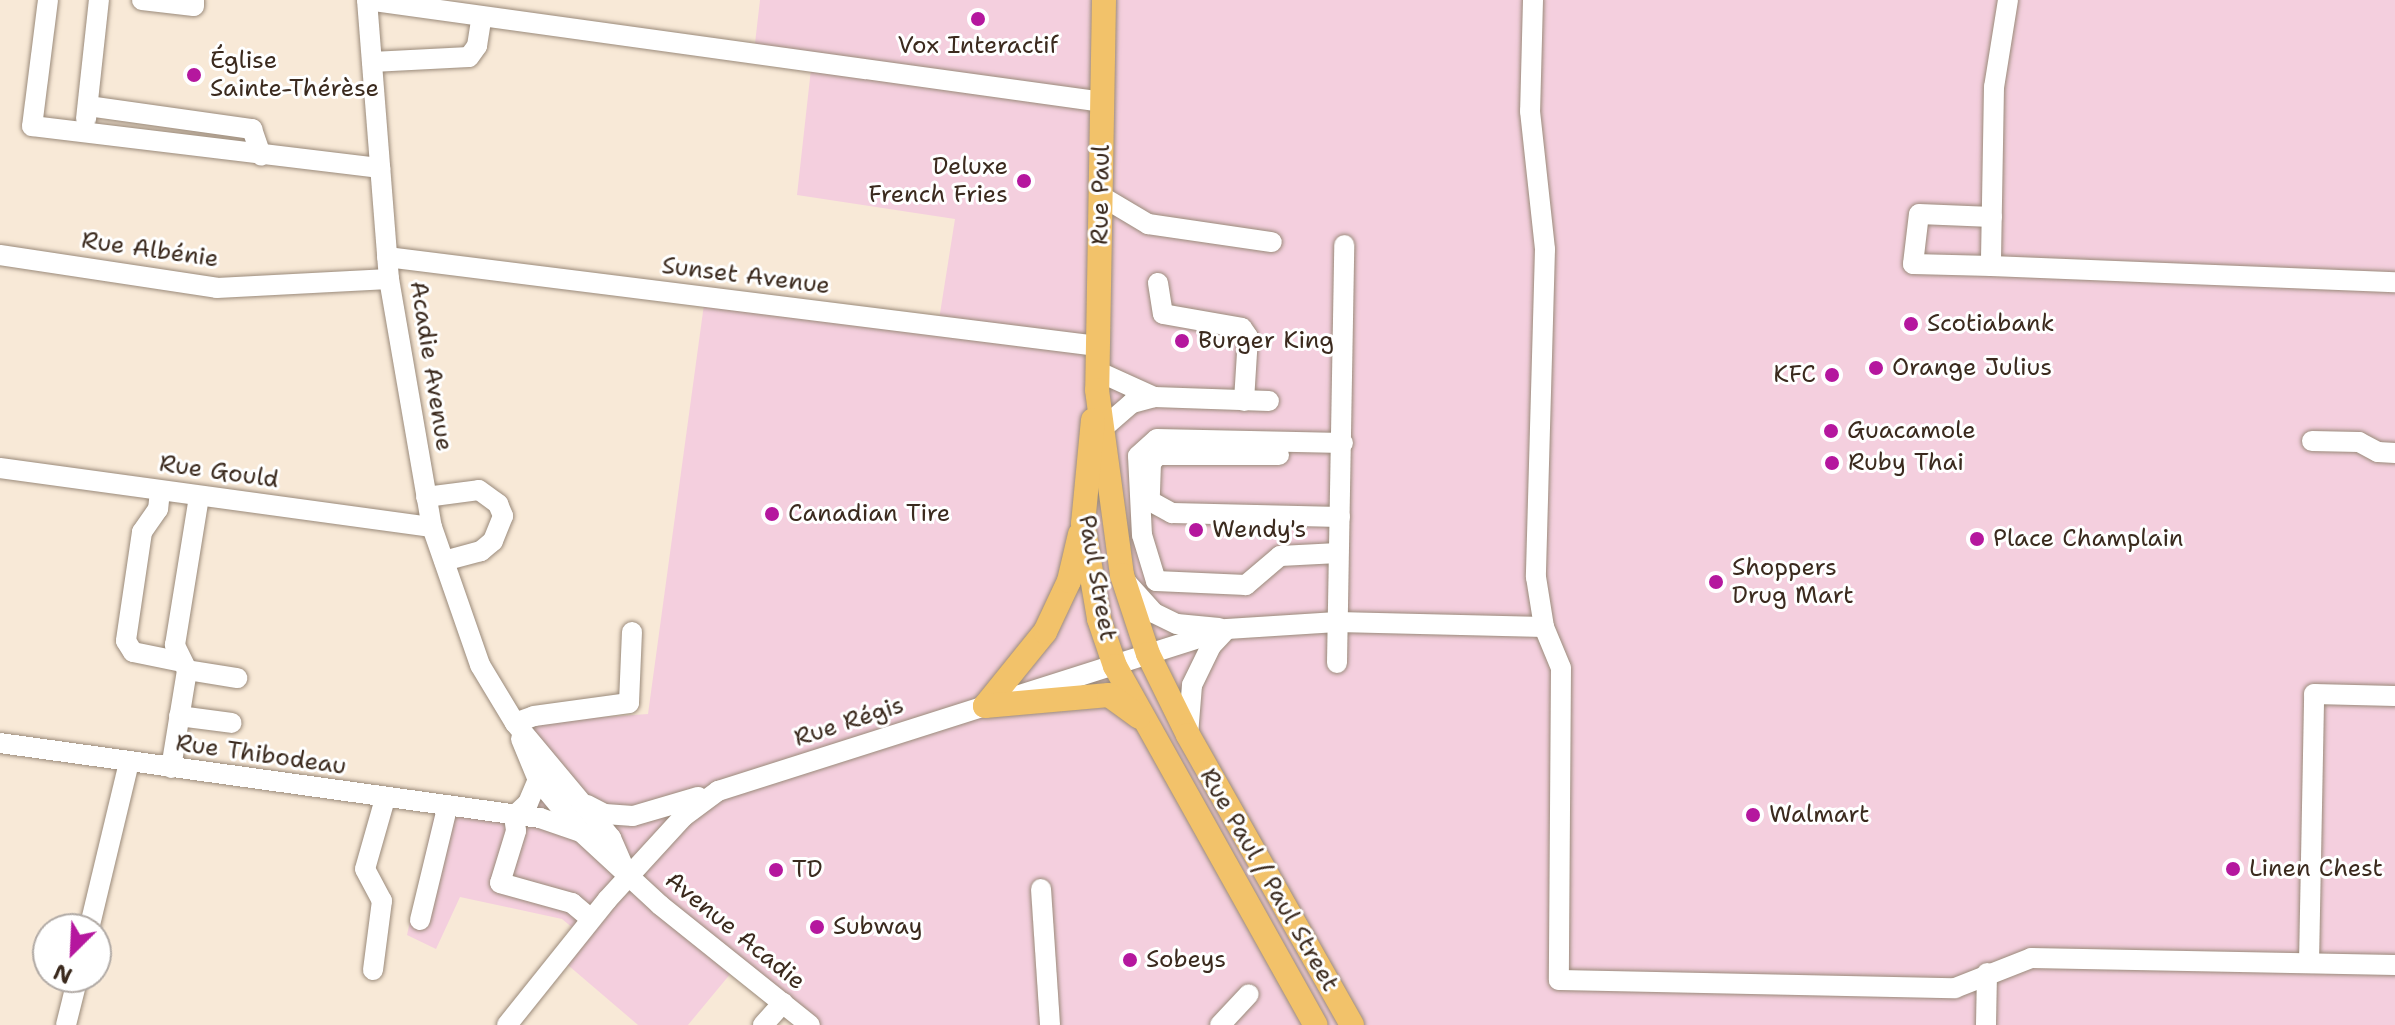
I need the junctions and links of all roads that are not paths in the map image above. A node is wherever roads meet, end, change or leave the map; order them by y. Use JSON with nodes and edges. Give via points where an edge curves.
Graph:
{"nodes":[{"id":1,"x":48,"y":0,"type":"edge"},
{"id":2,"x":99,"y":0,"type":"edge"},
{"id":3,"x":143,"y":0,"type":"edge"},
{"id":4,"x":194,"y":0,"type":"edge"},
{"id":5,"x":367,"y":0,"type":"edge"},
{"id":6,"x":1104,"y":0,"type":"edge"},
{"id":7,"x":1533,"y":0,"type":"edge"},
{"id":8,"x":2008,"y":0,"type":"edge"},
{"id":9,"x":482,"y":16,"type":"junction"},
{"id":10,"x":372,"y":62,"type":"junction"},
{"id":11,"x":1103,"y":102,"type":"junction"},
{"id":12,"x":88,"y":106,"type":"junction"},
{"id":13,"x":85,"y":132,"type":"junction"},
{"id":14,"x":261,"y":155,"type":"junction"},
{"id":15,"x":380,"y":168,"type":"junction"},
{"id":16,"x":1101,"y":196,"type":"junction"},
{"id":17,"x":1992,"y":217,"type":"junction"},
{"id":18,"x":1272,"y":242,"type":"dead end"},
{"id":19,"x":1344,"y":245,"type":"dead end"},
{"id":20,"x":0,"y":255,"type":"edge"},
{"id":21,"x":387,"y":257,"type":"junction"},
{"id":22,"x":1991,"y":266,"type":"junction"},
{"id":23,"x":389,"y":279,"type":"junction"},
{"id":24,"x":2395,"y":282,"type":"edge"},
{"id":25,"x":1158,"y":283,"type":"dead end"},
{"id":26,"x":1097,"y":369,"type":"junction"},
{"id":27,"x":1154,"y":397,"type":"junction"},
{"id":28,"x":1244,"y":401,"type":"junction"},
{"id":29,"x":1269,"y":401,"type":"dead end"},
{"id":30,"x":1102,"y":429,"type":"junction"},
{"id":31,"x":2312,"y":441,"type":"dead end"},
{"id":32,"x":1342,"y":449,"type":"junction"},
{"id":33,"x":2395,"y":453,"type":"edge"},
{"id":34,"x":0,"y":468,"type":"edge"},
{"id":35,"x":160,"y":491,"type":"junction"},
{"id":36,"x":199,"y":496,"type":"junction"},
{"id":37,"x":426,"y":497,"type":"junction"},
{"id":38,"x":1340,"y":517,"type":"junction"},
{"id":39,"x":1083,"y":524,"type":"junction"},
{"id":40,"x":432,"y":527,"type":"junction"},
{"id":41,"x":1338,"y":553,"type":"junction"},
{"id":42,"x":444,"y":561,"type":"junction"},
{"id":43,"x":1122,"y":575,"type":"junction"},
{"id":44,"x":1337,"y":622,"type":"junction"},
{"id":45,"x":1544,"y":627,"type":"junction"},
{"id":46,"x":1227,"y":629,"type":"junction"},
{"id":47,"x":632,"y":632,"type":"dead end"},
{"id":48,"x":1148,"y":654,"type":"junction"},
{"id":49,"x":1337,"y":663,"type":"dead end"},
{"id":50,"x":185,"y":666,"type":"junction"},
{"id":51,"x":1115,"y":666,"type":"junction"},
{"id":52,"x":237,"y":678,"type":"dead end"},
{"id":53,"x":2395,"y":696,"type":"edge"},
{"id":54,"x":985,"y":706,"type":"junction"},
{"id":55,"x":179,"y":716,"type":"junction"},
{"id":56,"x":232,"y":723,"type":"dead end"},
{"id":57,"x":515,"y":723,"type":"junction"},
{"id":58,"x":1151,"y":731,"type":"junction"},
{"id":59,"x":1188,"y":735,"type":"junction"},
{"id":60,"x":0,"y":743,"type":"edge"},
{"id":61,"x":129,"y":762,"type":"junction"},
{"id":62,"x":171,"y":768,"type":"junction"},
{"id":63,"x":538,"y":780,"type":"junction"},
{"id":64,"x":718,"y":791,"type":"junction"},
{"id":65,"x":385,"y":799,"type":"junction"},
{"id":66,"x":582,"y":802,"type":"junction"},
{"id":67,"x":447,"y":808,"type":"junction"},
{"id":68,"x":514,"y":816,"type":"junction"},
{"id":69,"x":581,"y":832,"type":"junction"},
{"id":70,"x":628,"y":877,"type":"junction"},
{"id":71,"x":1041,"y":889,"type":"dead end"},
{"id":72,"x":93,"y":913,"type":"edge"},
{"id":73,"x":591,"y":919,"type":"junction"},
{"id":74,"x":420,"y":920,"type":"dead end"},
{"id":75,"x":2309,"y":963,"type":"junction"},
{"id":76,"x":2395,"y":965,"type":"edge"},
{"id":77,"x":373,"y":970,"type":"dead end"},
{"id":78,"x":1987,"y":973,"type":"junction"},
{"id":79,"x":74,"y":993,"type":"edge"},
{"id":80,"x":1249,"y":994,"type":"dead end"},
{"id":81,"x":783,"y":1003,"type":"junction"},
{"id":82,"x":66,"y":1025,"type":"edge"},
{"id":83,"x":507,"y":1025,"type":"edge"},
{"id":84,"x":763,"y":1025,"type":"edge"},
{"id":85,"x":810,"y":1025,"type":"edge"},
{"id":86,"x":1050,"y":1025,"type":"edge"},
{"id":87,"x":1220,"y":1025,"type":"edge"},
{"id":88,"x":1316,"y":1025,"type":"edge"},
{"id":89,"x":1352,"y":1025,"type":"edge"},
{"id":90,"x":1986,"y":1025,"type":"edge"}],
"edges":[{"from":1,"to":13,"type":"street","via":[[32,126]]},
{"from":2,"to":12,"type":"street"},
{"from":3,"to":4,"type":"street","via":[[194,6]]},
{"from":5,"to":9,"type":"street"},
{"from":5,"to":10,"type":"street","name":"Acadie Avenue"},
{"from":6,"to":11,"type":"main road","name":"Rue Paul"},
{"from":7,"to":45,"type":"street","via":[[1530,111],[1545,249],[1536,577]]},
{"from":8,"to":17,"type":"street","via":[[1994,87]]},
{"from":9,"to":10,"type":"street","via":[[477,46],[469,57]]},
{"from":9,"to":11,"type":"street"},
{"from":10,"to":15,"type":"street","name":"Acadie Avenue"},
{"from":11,"to":16,"type":"main road","name":"Rue Paul"},
{"from":12,"to":13,"type":"street"},
{"from":12,"to":14,"type":"street","via":[[252,129]]},
{"from":13,"to":14,"type":"street"},
{"from":14,"to":15,"type":"street"},
{"from":15,"to":21,"type":"street","name":"Acadie Avenue"},
{"from":16,"to":18,"type":"street","via":[[1148,224]]},
{"from":16,"to":26,"type":"main road","name":"Rue Paul"},
{"from":17,"to":22,"type":"street"},
{"from":17,"to":22,"type":"street","via":[[1919,214],[1913,264]]},
{"from":19,"to":32,"type":"street"},
{"from":20,"to":23,"type":"street","name":"Rue Albénie","via":[[217,288]]},
{"from":21,"to":23,"type":"street","name":"Acadie Avenue"},
{"from":21,"to":26,"type":"street","name":"Sunset Avenue"},
{"from":22,"to":24,"type":"street"},
{"from":23,"to":37,"type":"street","name":"Acadie Avenue"},
{"from":25,"to":28,"type":"street","via":[[1163,314],[1242,328],[1248,337]]},
{"from":26,"to":27,"type":"street","name":"Sunset Avenue"},
{"from":26,"to":30,"type":"main road","name":"Paul Street"},
{"from":26,"to":39,"type":"main road","name":"Paul Street"},
{"from":27,"to":28,"type":"street"},
{"from":27,"to":30,"type":"street","via":[[1132,403]]},
{"from":28,"to":29,"type":"street"},
{"from":30,"to":43,"type":"main road","name":"Paul Street"},
{"from":31,"to":33,"type":"street","via":[[2359,442],[2378,452]]},
{"from":32,"to":38,"type":"street"},
{"from":32,"to":38,"type":"street","via":[[1158,455],[1151,463],[1148,486],[1150,501],[1162,512]]},
{"from":32,"to":41,"type":"street","via":[[1157,439],[1138,456],[1142,535],[1156,581],[1246,585],[1280,556]]},
{"from":34,"to":35,"type":"street","name":"Rue Gould"},
{"from":35,"to":36,"type":"street","name":"Rue Gould"},
{"from":35,"to":50,"type":"street","via":[[158,509],[142,532],[126,641],[133,652]]},
{"from":36,"to":40,"type":"street","name":"Rue Gould"},
{"from":36,"to":50,"type":"street","via":[[175,645]]},
{"from":37,"to":40,"type":"street","name":"Acadie Avenue"},
{"from":37,"to":42,"type":"street","via":[[479,490],[498,504],[503,516],[493,541],[481,551]]},
{"from":38,"to":41,"type":"street"},
{"from":39,"to":51,"type":"main road","name":"Paul Street","via":[[1099,619]]},
{"from":39,"to":54,"type":"main road","via":[[1069,581],[1045,632]]},
{"from":40,"to":42,"type":"street","name":"Acadie Avenue"},
{"from":41,"to":44,"type":"street"},
{"from":42,"to":57,"type":"street","name":"Acadie Avenue","via":[[480,665]]},
{"from":43,"to":46,"type":"street","via":[[1154,613],[1177,624]]},
{"from":43,"to":48,"type":"main road","name":"Paul Street"},
{"from":44,"to":45,"type":"street"},
{"from":44,"to":46,"type":"street"},
{"from":44,"to":49,"type":"street"},
{"from":45,"to":78,"type":"street","via":[[1561,668],[1559,980],[1955,988]]},
{"from":46,"to":48,"type":"street","name":"Rue Régis"},
{"from":46,"to":59,"type":"street","via":[[1211,646],[1192,685]]},
{"from":47,"to":57,"type":"street","via":[[629,703]]},
{"from":48,"to":51,"type":"street","name":"Rue Régis"},
{"from":48,"to":59,"type":"main road","name":"Paul Street"},
{"from":50,"to":52,"type":"street"},
{"from":50,"to":55,"type":"street"},
{"from":51,"to":54,"type":"street","name":"Rue Régis"},
{"from":51,"to":58,"type":"main road","name":"Paul Street"},
{"from":53,"to":75,"type":"street","via":[[2314,694]]},
{"from":54,"to":58,"type":"main road","via":[[1109,695],[1132,709]]},
{"from":54,"to":64,"type":"street","name":"Rue Régis"},
{"from":55,"to":56,"type":"street"},
{"from":55,"to":62,"type":"street"},
{"from":57,"to":63,"type":"street","name":"Acadie Avenue"},
{"from":57,"to":66,"type":"street","name":"Acadie Avenue"},
{"from":58,"to":88,"type":"main road","name":"Paul Street"},
{"from":59,"to":89,"type":"main road","name":"Rue Paul / Paul Street"},
{"from":60,"to":61,"type":"street","name":"Rue Thibodeau"},
{"from":61,"to":62,"type":"street","name":"Rue Thibodeau"},
{"from":61,"to":72,"type":"street"},
{"from":62,"to":65,"type":"street","name":"Rue Thibodeau"},
{"from":63,"to":68,"type":"street","via":[[528,803]]},
{"from":63,"to":69,"type":"street","name":"Acadie Avenue"},
{"from":64,"to":66,"type":"street","via":[[633,816],[605,814]]},
{"from":64,"to":70,"type":"street","name":"Rue Régis","via":[[683,817]]},
{"from":65,"to":67,"type":"street","name":"Rue Thibodeau"},
{"from":65,"to":77,"type":"street","via":[[365,869],[382,901]]},
{"from":66,"to":70,"type":"street","name":"Acadie Avenue","via":[[611,838]]},
{"from":67,"to":68,"type":"street","name":"Rue Thibodeau"},
{"from":67,"to":74,"type":"street"},
{"from":68,"to":69,"type":"street","name":"Rue Thibodeau","via":[[548,820]]},
{"from":68,"to":73,"type":"street","via":[[516,831],[500,883],[572,903]]},
{"from":69,"to":70,"type":"street","name":"Acadie Avenue"},
{"from":70,"to":73,"type":"street","name":"Rue Régis"},
{"from":70,"to":81,"type":"street","name":"Avenue Acadie"},
{"from":71,"to":86,"type":"street"},
{"from":73,"to":83,"type":"street","name":"Rue Régis"},
{"from":75,"to":76,"type":"street"},
{"from":75,"to":78,"type":"street","via":[[2031,958]]},
{"from":78,"to":90,"type":"street"},
{"from":79,"to":82,"type":"street"},
{"from":80,"to":87,"type":"street"},
{"from":81,"to":84,"type":"street"},
{"from":81,"to":85,"type":"street","name":"Avenue Acadie"}]}
